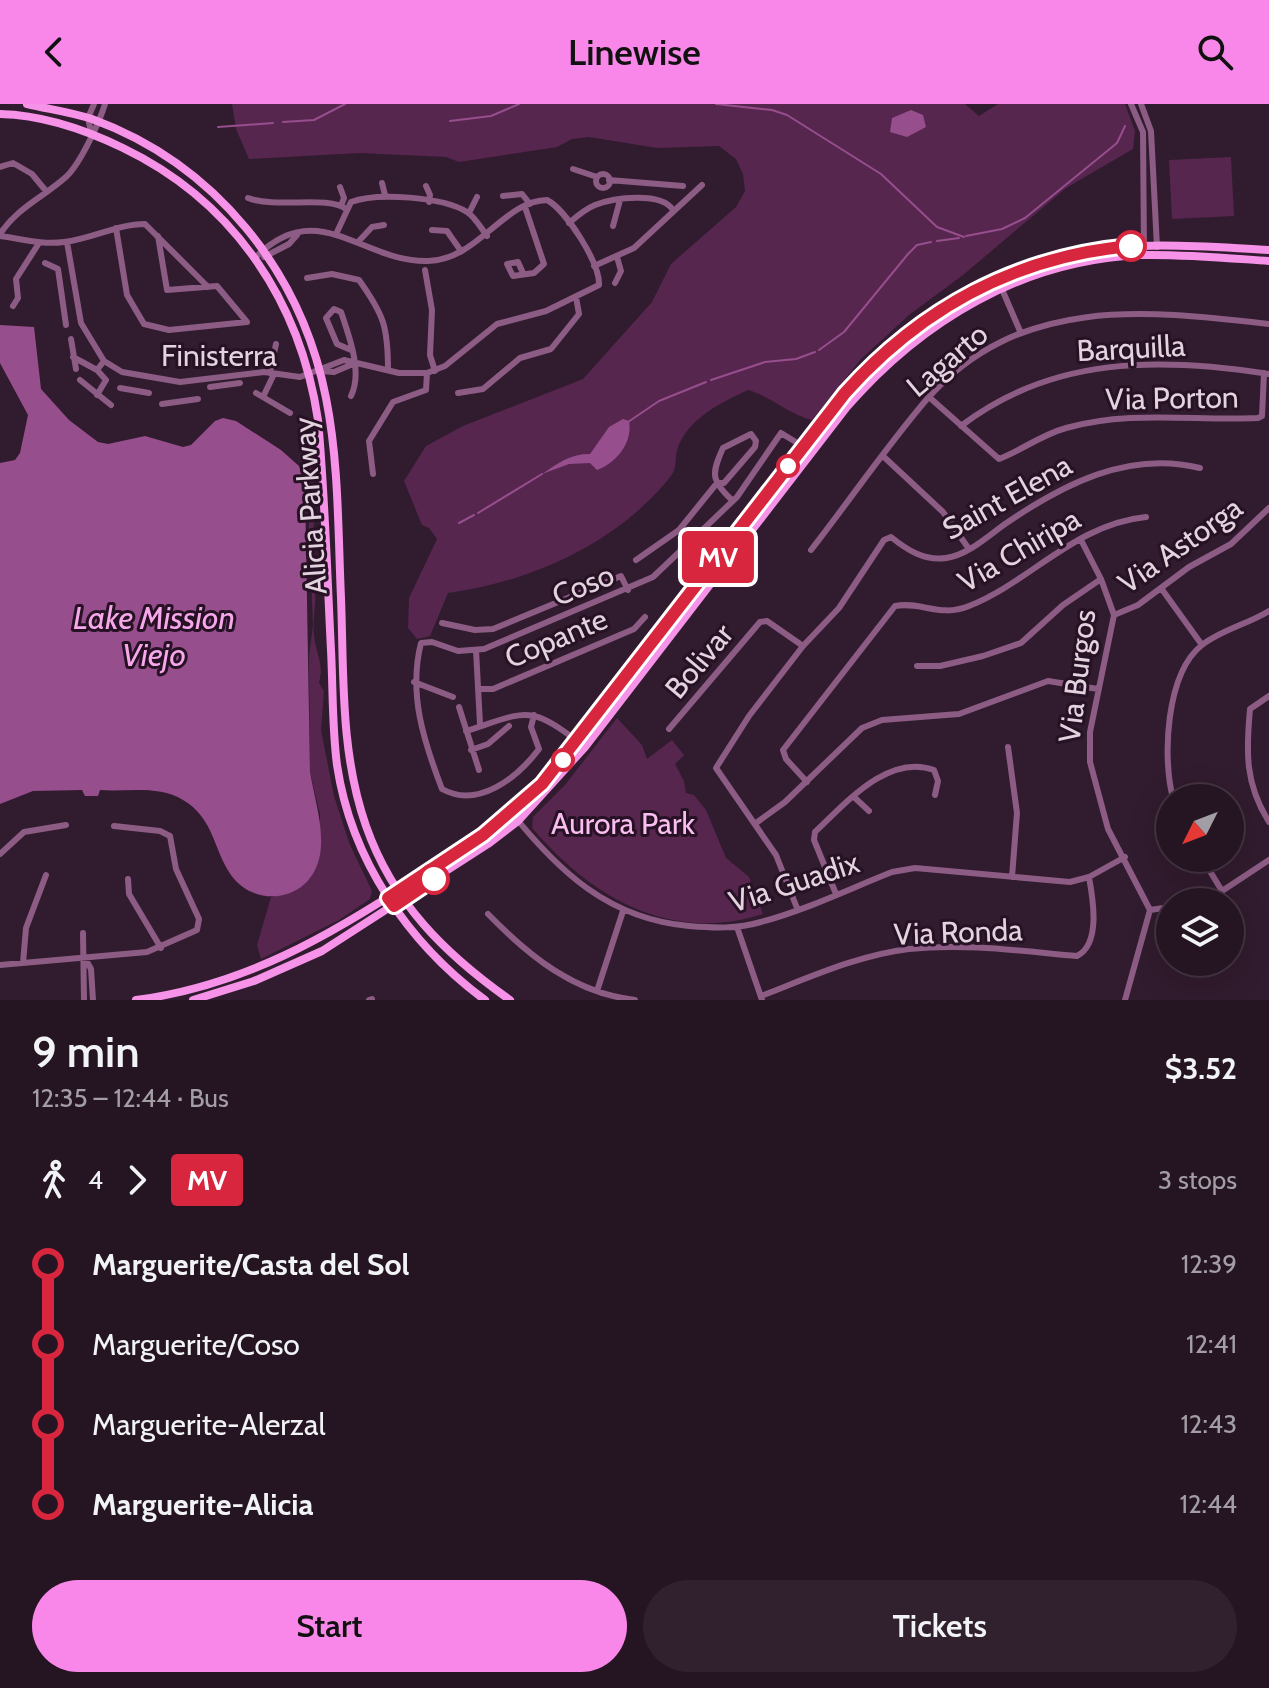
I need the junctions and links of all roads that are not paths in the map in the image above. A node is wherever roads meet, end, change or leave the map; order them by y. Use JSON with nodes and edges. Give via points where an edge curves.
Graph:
{"nodes":[{"id":1,"x":27,"y":104,"type":"edge"},
{"id":2,"x":94,"y":104,"type":"edge"},
{"id":3,"x":105,"y":104,"type":"edge"},
{"id":4,"x":1131,"y":104,"type":"edge"},
{"id":5,"x":1141,"y":104,"type":"edge"},
{"id":6,"x":0,"y":114,"type":"edge"},
{"id":7,"x":88,"y":118,"type":"junction"},
{"id":8,"x":99,"y":122,"type":"junction"},
{"id":9,"x":91,"y":132,"type":"junction"},
{"id":10,"x":2,"y":165,"type":"edge"},
{"id":11,"x":573,"y":169,"type":"dead end"},
{"id":12,"x":641,"y":181,"type":"junction"},
{"id":13,"x":382,"y":183,"type":"dead end"},
{"id":14,"x":665,"y":184,"type":"junction"},
{"id":15,"x":702,"y":185,"type":"dead end"},
{"id":16,"x":426,"y":186,"type":"dead end"},
{"id":17,"x":683,"y":186,"type":"dead end"},
{"id":18,"x":340,"y":187,"type":"dead end"},
{"id":19,"x":46,"y":191,"type":"junction"},
{"id":20,"x":385,"y":195,"type":"junction"},
{"id":21,"x":503,"y":196,"type":"dead end"},
{"id":22,"x":477,"y":197,"type":"dead end"},
{"id":23,"x":248,"y":198,"type":"dead end"},
{"id":24,"x":639,"y":199,"type":"junction"},
{"id":25,"x":620,"y":200,"type":"junction"},
{"id":26,"x":663,"y":201,"type":"junction"},
{"id":27,"x":429,"y":202,"type":"junction"},
{"id":28,"x":527,"y":205,"type":"junction"},
{"id":29,"x":344,"y":207,"type":"junction"},
{"id":30,"x":673,"y":210,"type":"junction"},
{"id":31,"x":469,"y":213,"type":"junction"},
{"id":32,"x":569,"y":223,"type":"junction"},
{"id":33,"x":384,"y":225,"type":"dead end"},
{"id":34,"x":613,"y":226,"type":"dead end"},
{"id":35,"x":116,"y":228,"type":"junction"},
{"id":36,"x":432,"y":230,"type":"dead end"},
{"id":37,"x":337,"y":232,"type":"junction"},
{"id":38,"x":0,"y":235,"type":"edge"},
{"id":39,"x":158,"y":236,"type":"junction"},
{"id":40,"x":487,"y":236,"type":"junction"},
{"id":41,"x":67,"y":242,"type":"junction"},
{"id":42,"x":358,"y":242,"type":"junction"},
{"id":43,"x":39,"y":243,"type":"junction"},
{"id":44,"x":1144,"y":250,"type":"junction"},
{"id":45,"x":1157,"y":250,"type":"junction"},
{"id":46,"x":1269,"y":250,"type":"edge"},
{"id":47,"x":461,"y":251,"type":"junction"},
{"id":48,"x":267,"y":252,"type":"junction"},
{"id":49,"x":256,"y":257,"type":"junction"},
{"id":50,"x":617,"y":257,"type":"junction"},
{"id":51,"x":1269,"y":261,"type":"edge"},
{"id":52,"x":45,"y":263,"type":"dead end"},
{"id":53,"x":70,"y":264,"type":"junction"},
{"id":54,"x":594,"y":266,"type":"junction"},
{"id":55,"x":58,"y":269,"type":"junction"},
{"id":56,"x":425,"y":270,"type":"dead end"},
{"id":57,"x":523,"y":273,"type":"dead end"},
{"id":58,"x":307,"y":278,"type":"dead end"},
{"id":59,"x":997,"y":278,"type":"junction"},
{"id":60,"x":615,"y":283,"type":"dead end"},
{"id":61,"x":210,"y":286,"type":"junction"},
{"id":62,"x":1002,"y":288,"type":"junction"},
{"id":63,"x":576,"y":297,"type":"junction"},
{"id":64,"x":76,"y":300,"type":"junction"},
{"id":65,"x":13,"y":306,"type":"dead end"},
{"id":66,"x":63,"y":306,"type":"junction"},
{"id":67,"x":1269,"y":324,"type":"edge"},
{"id":68,"x":66,"y":325,"type":"dead end"},
{"id":69,"x":1020,"y":331,"type":"junction"},
{"id":70,"x":71,"y":339,"type":"dead end"},
{"id":71,"x":276,"y":344,"type":"dead end"},
{"id":72,"x":351,"y":350,"type":"junction"},
{"id":73,"x":73,"y":357,"type":"junction"},
{"id":74,"x":104,"y":361,"type":"junction"},
{"id":75,"x":353,"y":364,"type":"junction"},
{"id":76,"x":76,"y":369,"type":"dead end"},
{"id":77,"x":97,"y":370,"type":"junction"},
{"id":78,"x":388,"y":370,"type":"junction"},
{"id":79,"x":320,"y":371,"type":"junction"},
{"id":80,"x":431,"y":372,"type":"junction"},
{"id":81,"x":1267,"y":373,"type":"edge"},
{"id":82,"x":272,"y":374,"type":"junction"},
{"id":83,"x":310,"y":374,"type":"junction"},
{"id":84,"x":138,"y":375,"type":"junction"},
{"id":85,"x":224,"y":376,"type":"junction"},
{"id":86,"x":80,"y":380,"type":"dead end"},
{"id":87,"x":180,"y":382,"type":"junction"},
{"id":88,"x":240,"y":383,"type":"dead end"},
{"id":89,"x":224,"y":386,"type":"junction"},
{"id":90,"x":210,"y":387,"type":"dead end"},
{"id":91,"x":120,"y":388,"type":"dead end"},
{"id":92,"x":134,"y":392,"type":"junction"},
{"id":93,"x":149,"y":393,"type":"dead end"},
{"id":94,"x":458,"y":393,"type":"dead end"},
{"id":95,"x":97,"y":395,"type":"junction"},
{"id":96,"x":351,"y":396,"type":"dead end"},
{"id":97,"x":929,"y":397,"type":"junction"},
{"id":98,"x":198,"y":399,"type":"dead end"},
{"id":99,"x":181,"y":401,"type":"junction"},
{"id":100,"x":162,"y":404,"type":"dead end"},
{"id":101,"x":111,"y":405,"type":"dead end"},
{"id":102,"x":290,"y":413,"type":"dead end"},
{"id":103,"x":961,"y":426,"type":"junction"},
{"id":104,"x":808,"y":449,"type":"junction"},
{"id":105,"x":884,"y":457,"type":"junction"},
{"id":106,"x":1200,"y":468,"type":"dead end"},
{"id":107,"x":373,"y":474,"type":"dead end"},
{"id":108,"x":717,"y":483,"type":"junction"},
{"id":109,"x":733,"y":501,"type":"junction"},
{"id":110,"x":1269,"y":508,"type":"edge"},
{"id":111,"x":1146,"y":517,"type":"dead end"},
{"id":112,"x":679,"y":530,"type":"junction"},
{"id":113,"x":1081,"y":540,"type":"junction"},
{"id":114,"x":690,"y":542,"type":"junction"},
{"id":115,"x":969,"y":549,"type":"junction"},
{"id":116,"x":811,"y":550,"type":"dead end"},
{"id":117,"x":636,"y":560,"type":"dead end"},
{"id":118,"x":1101,"y":579,"type":"junction"},
{"id":119,"x":1161,"y":588,"type":"junction"},
{"id":120,"x":628,"y":590,"type":"junction"},
{"id":121,"x":1269,"y":611,"type":"edge"},
{"id":122,"x":1114,"y":615,"type":"junction"},
{"id":123,"x":645,"y":617,"type":"dead end"},
{"id":124,"x":442,"y":623,"type":"dead end"},
{"id":125,"x":493,"y":629,"type":"junction"},
{"id":126,"x":498,"y":643,"type":"junction"},
{"id":127,"x":1202,"y":645,"type":"junction"},
{"id":128,"x":803,"y":646,"type":"junction"},
{"id":129,"x":476,"y":650,"type":"junction"},
{"id":130,"x":917,"y":666,"type":"dead end"},
{"id":131,"x":414,"y":682,"type":"junction"},
{"id":132,"x":478,"y":689,"type":"junction"},
{"id":133,"x":1098,"y":689,"type":"junction"},
{"id":134,"x":1269,"y":696,"type":"edge"},
{"id":135,"x":453,"y":697,"type":"dead end"},
{"id":136,"x":459,"y":707,"type":"dead end"},
{"id":137,"x":534,"y":715,"type":"junction"},
{"id":138,"x":480,"y":724,"type":"junction"},
{"id":139,"x":509,"y":726,"type":"dead end"},
{"id":140,"x":669,"y":729,"type":"dead end"},
{"id":141,"x":466,"y":731,"type":"junction"},
{"id":142,"x":581,"y":744,"type":"junction"},
{"id":143,"x":1008,"y":747,"type":"dead end"},
{"id":144,"x":471,"y":750,"type":"junction"},
{"id":145,"x":479,"y":770,"type":"dead end"},
{"id":146,"x":807,"y":782,"type":"junction"},
{"id":147,"x":1169,"y":784,"type":"edge"},
{"id":148,"x":935,"y":795,"type":"dead end"},
{"id":149,"x":854,"y":797,"type":"junction"},
{"id":150,"x":869,"y":811,"type":"dead end"},
{"id":151,"x":511,"y":812,"type":"junction"},
{"id":152,"x":518,"y":821,"type":"junction"},
{"id":153,"x":1269,"y":822,"type":"edge"},
{"id":154,"x":756,"y":823,"type":"junction"},
{"id":155,"x":66,"y":825,"type":"dead end"},
{"id":156,"x":114,"y":826,"type":"dead end"},
{"id":157,"x":0,"y":854,"type":"edge"},
{"id":158,"x":1125,"y":857,"type":"junction"},
{"id":159,"x":1269,"y":860,"type":"edge"},
{"id":160,"x":46,"y":875,"type":"dead end"},
{"id":161,"x":1012,"y":877,"type":"junction"},
{"id":162,"x":1089,"y":877,"type":"junction"},
{"id":163,"x":128,"y":879,"type":"dead end"},
{"id":164,"x":1227,"y":888,"type":"edge"},
{"id":165,"x":836,"y":894,"type":"junction"},
{"id":166,"x":400,"y":896,"type":"junction"},
{"id":167,"x":391,"y":902,"type":"junction"},
{"id":168,"x":797,"y":908,"type":"junction"},
{"id":169,"x":1156,"y":909,"type":"edge"},
{"id":170,"x":1150,"y":910,"type":"junction"},
{"id":171,"x":623,"y":911,"type":"junction"},
{"id":172,"x":488,"y":914,"type":"dead end"},
{"id":173,"x":737,"y":927,"type":"junction"},
{"id":174,"x":83,"y":933,"type":"dead end"},
{"id":175,"x":161,"y":948,"type":"junction"},
{"id":176,"x":85,"y":958,"type":"junction"},
{"id":177,"x":23,"y":963,"type":"junction"},
{"id":178,"x":0,"y":965,"type":"edge"},
{"id":179,"x":91,"y":975,"type":"junction"},
{"id":180,"x":82,"y":976,"type":"junction"},
{"id":181,"x":203,"y":987,"type":"junction"},
{"id":182,"x":597,"y":991,"type":"junction"},
{"id":183,"x":761,"y":998,"type":"edge"},
{"id":184,"x":206,"y":999,"type":"edge"},
{"id":185,"x":84,"y":1000,"type":"edge"},
{"id":186,"x":93,"y":1000,"type":"edge"},
{"id":187,"x":136,"y":1000,"type":"edge"},
{"id":188,"x":193,"y":1000,"type":"edge"},
{"id":189,"x":485,"y":1000,"type":"edge"},
{"id":190,"x":510,"y":1000,"type":"edge"},
{"id":191,"x":635,"y":1000,"type":"edge"},
{"id":192,"x":1125,"y":1000,"type":"edge"}],
"edges":[{"from":1,"to":7,"type":"main road","name":"Alicia Parkway"},
{"from":2,"to":7,"type":"street"},
{"from":3,"to":8,"type":"street"},
{"from":4,"to":44,"type":"street","via":[[1143,132]]},
{"from":5,"to":45,"type":"street","via":[[1151,131]]},
{"from":6,"to":9,"type":"main road","name":"Alicia Parkway"},
{"from":7,"to":8,"type":"main road","name":"Alicia Parkway"},
{"from":7,"to":9,"type":"street"},
{"from":8,"to":9,"type":"street"},
{"from":8,"to":48,"type":"main road","name":"Alicia Parkway","via":[[175,162],[215,194]]},
{"from":9,"to":19,"type":"street","via":[[77,163]]},
{"from":9,"to":49,"type":"main road","name":"Alicia Parkway","via":[[140,156],[198,195]]},
{"from":10,"to":19,"type":"street","via":[[13,163],[32,174]]},
{"from":11,"to":12,"type":"street","via":[[609,180]]},
{"from":12,"to":14,"type":"street"},
{"from":12,"to":24,"type":"street"},
{"from":13,"to":20,"type":"street"},
{"from":14,"to":17,"type":"street"},
{"from":14,"to":26,"type":"street"},
{"from":15,"to":30,"type":"street"},
{"from":16,"to":27,"type":"street"},
{"from":18,"to":29,"type":"street"},
{"from":19,"to":38,"type":"street","via":[[13,215]]},
{"from":20,"to":27,"type":"street"},
{"from":20,"to":29,"type":"street"},
{"from":21,"to":28,"type":"street","via":[[522,194]]},
{"from":22,"to":31,"type":"street"},
{"from":23,"to":29,"type":"street"},
{"from":24,"to":25,"type":"street"},
{"from":24,"to":26,"type":"street"},
{"from":25,"to":32,"type":"street","via":[[592,206]]},
{"from":25,"to":34,"type":"street"},
{"from":26,"to":30,"type":"street"},
{"from":27,"to":31,"type":"street"},
{"from":28,"to":32,"type":"street","via":[[547,200]]},
{"from":28,"to":40,"type":"street"},
{"from":28,"to":57,"type":"street","via":[[544,264],[534,273]]},
{"from":29,"to":37,"type":"street"},
{"from":30,"to":50,"type":"street"},
{"from":31,"to":40,"type":"street"},
{"from":32,"to":54,"type":"street"},
{"from":33,"to":42,"type":"street","via":[[372,227]]},
{"from":35,"to":39,"type":"street","via":[[145,224]]},
{"from":35,"to":41,"type":"street"},
{"from":35,"to":61,"type":"street","via":[[127,295],[144,324],[169,330],[244,324],[247,319],[217,286]]},
{"from":36,"to":47,"type":"street","via":[[447,231]]},
{"from":37,"to":42,"type":"street"},
{"from":37,"to":48,"type":"street","via":[[297,235]]},
{"from":38,"to":43,"type":"street"},
{"from":39,"to":61,"type":"street"},
{"from":39,"to":61,"type":"street","via":[[167,290]]},
{"from":40,"to":47,"type":"street"},
{"from":41,"to":43,"type":"street"},
{"from":41,"to":53,"type":"street"},
{"from":42,"to":47,"type":"street","via":[[410,261],[432,261]]},
{"from":43,"to":65,"type":"street","via":[[16,279],[18,298]]},
{"from":44,"to":45,"type":"main road"},
{"from":44,"to":59,"type":"main road","via":[[1071,255]]},
{"from":44,"to":62,"type":"main road","via":[[1069,265]]},
{"from":45,"to":46,"type":"main road"},
{"from":45,"to":51,"type":"main road"},
{"from":48,"to":49,"type":"street"},
{"from":48,"to":79,"type":"main road","name":"Alicia Parkway","via":[[297,304]]},
{"from":49,"to":83,"type":"main road","name":"Alicia Parkway","via":[[283,302]]},
{"from":50,"to":54,"type":"street"},
{"from":50,"to":60,"type":"street","via":[[621,271]]},
{"from":52,"to":55,"type":"street"},
{"from":53,"to":55,"type":"street"},
{"from":53,"to":64,"type":"street"},
{"from":54,"to":63,"type":"street","via":[[599,285]]},
{"from":55,"to":66,"type":"street"},
{"from":56,"to":80,"type":"street","via":[[432,310]]},
{"from":58,"to":78,"type":"street","via":[[332,274],[359,280],[381,310],[388,332]]},
{"from":59,"to":62,"type":"street"},
{"from":59,"to":104,"type":"main road","via":[[941,309],[890,347],[845,393]]},
{"from":62,"to":69,"type":"street"},
{"from":62,"to":104,"type":"main road","via":[[914,340]]},
{"from":63,"to":80,"type":"street","via":[[497,324]]},
{"from":63,"to":94,"type":"street","via":[[579,314],[551,349],[520,358],[483,389]]},
{"from":64,"to":66,"type":"street"},
{"from":64,"to":74,"type":"street","via":[[81,323]]},
{"from":66,"to":68,"type":"street"},
{"from":67,"to":69,"type":"street","name":"Lagarto","via":[[1177,315],[1092,315]]},
{"from":69,"to":97,"type":"street","name":"Lagarto","via":[[982,353]]},
{"from":70,"to":73,"type":"street"},
{"from":71,"to":82,"type":"street"},
{"from":72,"to":72,"type":"street","via":[[341,312],[334,309],[326,318],[337,344]]},
{"from":72,"to":75,"type":"street"},
{"from":73,"to":76,"type":"street"},
{"from":73,"to":77,"type":"street"},
{"from":74,"to":77,"type":"street"},
{"from":74,"to":84,"type":"street","name":"Finisterra"},
{"from":75,"to":78,"type":"street"},
{"from":75,"to":79,"type":"street","name":"Finisterra"},
{"from":75,"to":96,"type":"street","via":[[356,387]]},
{"from":77,"to":95,"type":"street","via":[[106,380]]},
{"from":78,"to":80,"type":"street"},
{"from":79,"to":83,"type":"street","name":"Finisterra"},
{"from":79,"to":166,"type":"main road","name":"Alicia Parkway","via":[[332,437],[348,756],[367,828]]},
{"from":80,"to":107,"type":"street","via":[[426,390],[393,402],[369,441]]},
{"from":81,"to":103,"type":"street","name":"Barquilla","via":[[1184,364],[1097,366],[1036,383]]},
{"from":81,"to":103,"type":"street","name":"Via Porton","via":[[1258,418],[1120,417],[1064,428],[999,459]]},
{"from":82,"to":83,"type":"street","name":"Finisterra"},
{"from":82,"to":85,"type":"street","name":"Finisterra"},
{"from":82,"to":102,"type":"street","via":[[259,395]]},
{"from":83,"to":167,"type":"main road","name":"Alicia Parkway","via":[[322,469],[337,766],[356,835]]},
{"from":84,"to":87,"type":"street","name":"Finisterra"},
{"from":84,"to":92,"type":"street"},
{"from":85,"to":87,"type":"street","name":"Finisterra"},
{"from":85,"to":89,"type":"street"},
{"from":86,"to":95,"type":"street"},
{"from":87,"to":99,"type":"street"},
{"from":88,"to":89,"type":"street"},
{"from":89,"to":90,"type":"street"},
{"from":91,"to":92,"type":"street"},
{"from":92,"to":93,"type":"street"},
{"from":95,"to":101,"type":"street"},
{"from":97,"to":103,"type":"street"},
{"from":97,"to":105,"type":"street","name":"Lagarto"},
{"from":98,"to":99,"type":"street"},
{"from":99,"to":100,"type":"street"},
{"from":104,"to":109,"type":"street","name":"Coso","via":[[781,433]]},
{"from":104,"to":142,"type":"main road"},
{"from":105,"to":115,"type":"street","via":[[943,512]]},
{"from":105,"to":116,"type":"street","name":"Lagarto"},
{"from":106,"to":115,"type":"street","name":"Saint Elena","via":[[1144,465],[1081,478]]},
{"from":108,"to":108,"type":"street","name":"Coso","via":[[713,470],[723,448],[747,434],[755,437],[755,447],[724,483]]},
{"from":108,"to":109,"type":"street"},
{"from":108,"to":112,"type":"street","name":"Coso"},
{"from":109,"to":114,"type":"street","name":"Coso"},
{"from":110,"to":119,"type":"street","name":"Via Astorga","via":[[1231,544]]},
{"from":111,"to":113,"type":"street","name":"Via Chiripa","via":[[1107,525]]},
{"from":112,"to":114,"type":"street"},
{"from":112,"to":117,"type":"street","name":"Coso"},
{"from":113,"to":118,"type":"street","name":"Via Burgos"},
{"from":113,"to":146,"type":"street","name":"Via Chiripa","via":[[971,606],[952,612],[895,606],[783,750]]},
{"from":114,"to":120,"type":"street","name":"Coso","via":[[653,577]]},
{"from":115,"to":128,"type":"street","name":"Saint Elena","via":[[948,558],[927,558],[891,537],[884,540],[839,608]]},
{"from":118,"to":122,"type":"street","name":"Via Burgos"},
{"from":118,"to":130,"type":"street","via":[[1021,643],[940,666]]},
{"from":119,"to":122,"type":"street","name":"Via Astorga"},
{"from":119,"to":127,"type":"street"},
{"from":120,"to":125,"type":"street","name":"Coso","via":[[621,576]]},
{"from":120,"to":126,"type":"street","name":"Coso"},
{"from":121,"to":127,"type":"street"},
{"from":122,"to":133,"type":"street","name":"Via Burgos"},
{"from":123,"to":132,"type":"street","name":"Copante","via":[[621,635],[493,689]]},
{"from":124,"to":125,"type":"street","name":"Coso"},
{"from":125,"to":126,"type":"street"},
{"from":126,"to":129,"type":"street","name":"Coso"},
{"from":127,"to":147,"type":"street","via":[[1184,670],[1167,737]]},
{"from":128,"to":140,"type":"street","name":"Bolivar","via":[[767,621],[760,622]]},
{"from":128,"to":154,"type":"street","name":"Saint Elena","via":[[716,768]]},
{"from":129,"to":131,"type":"street","name":"Coso","via":[[458,651],[426,640]]},
{"from":129,"to":132,"type":"street"},
{"from":131,"to":135,"type":"street"},
{"from":131,"to":137,"type":"street","via":[[428,752],[442,789],[463,797],[496,788],[539,749],[531,727]]},
{"from":132,"to":138,"type":"street"},
{"from":133,"to":146,"type":"street","via":[[1048,681],[959,714],[882,720],[862,728]]},
{"from":133,"to":158,"type":"street","name":"Via Burgos","via":[[1090,762],[1108,829]]},
{"from":134,"to":153,"type":"street","via":[[1250,709],[1246,748],[1249,781]]},
{"from":136,"to":141,"type":"street"},
{"from":137,"to":138,"type":"street","via":[[509,714]]},
{"from":137,"to":142,"type":"street"},
{"from":138,"to":141,"type":"street"},
{"from":139,"to":144,"type":"street","via":[[488,744]]},
{"from":141,"to":144,"type":"street"},
{"from":142,"to":151,"type":"main road"},
{"from":142,"to":152,"type":"main road","via":[[559,780]]},
{"from":143,"to":161,"type":"street","via":[[1017,813]]},
{"from":144,"to":145,"type":"street"},
{"from":146,"to":154,"type":"street"},
{"from":148,"to":149,"type":"street","via":[[938,781],[934,770],[926,767],[890,771]]},
{"from":149,"to":150,"type":"street"},
{"from":149,"to":165,"type":"street","via":[[815,832]]},
{"from":151,"to":152,"type":"street","name":"Via Guadix"},
{"from":151,"to":166,"type":"main road"},
{"from":152,"to":166,"type":"main road"},
{"from":152,"to":171,"type":"street","name":"Via Guadix","via":[[584,889]]},
{"from":154,"to":168,"type":"street","via":[[776,855]]},
{"from":155,"to":157,"type":"street","via":[[24,832]]},
{"from":156,"to":175,"type":"street","via":[[160,831],[171,838],[176,869],[200,924],[194,933]]},
{"from":158,"to":162,"type":"street","name":"Via Guadix"},
{"from":158,"to":170,"type":"street","name":"Via Burgos"},
{"from":159,"to":164,"type":"street"},
{"from":160,"to":177,"type":"street","via":[[26,928]]},
{"from":161,"to":162,"type":"street","name":"Via Guadix","via":[[1070,882]]},
{"from":161,"to":165,"type":"street","name":"Via Guadix","via":[[915,868]]},
{"from":162,"to":183,"type":"street","name":"Via Ronda","via":[[1094,919],[1088,945],[1077,956],[974,947],[908,949],[840,966]]},
{"from":163,"to":175,"type":"street","via":[[129,894]]},
{"from":165,"to":168,"type":"street","name":"Via Guadix"},
{"from":166,"to":167,"type":"main road"},
{"from":166,"to":190,"type":"main road","name":"Alicia Parkway","via":[[445,950]]},
{"from":167,"to":181,"type":"main road","via":[[290,956]]},
{"from":167,"to":184,"type":"main road","via":[[293,965]]},
{"from":167,"to":189,"type":"main road","name":"Alicia Parkway","via":[[437,959]]},
{"from":168,"to":173,"type":"street","name":"Via Guadix"},
{"from":169,"to":170,"type":"street"},
{"from":170,"to":192,"type":"street"},
{"from":171,"to":173,"type":"street","name":"Via Guadix","via":[[676,925]]},
{"from":171,"to":182,"type":"street"},
{"from":172,"to":182,"type":"street","via":[[521,948]]},
{"from":173,"to":183,"type":"street"},
{"from":174,"to":176,"type":"street"},
{"from":175,"to":176,"type":"street"},
{"from":176,"to":177,"type":"street"},
{"from":176,"to":179,"type":"street"},
{"from":176,"to":180,"type":"street"},
{"from":177,"to":178,"type":"street"},
{"from":179,"to":180,"type":"street"},
{"from":179,"to":186,"type":"street"},
{"from":180,"to":185,"type":"street"},
{"from":181,"to":184,"type":"street"},
{"from":181,"to":187,"type":"main road"},
{"from":182,"to":191,"type":"street"},
{"from":184,"to":188,"type":"main road"}]}
